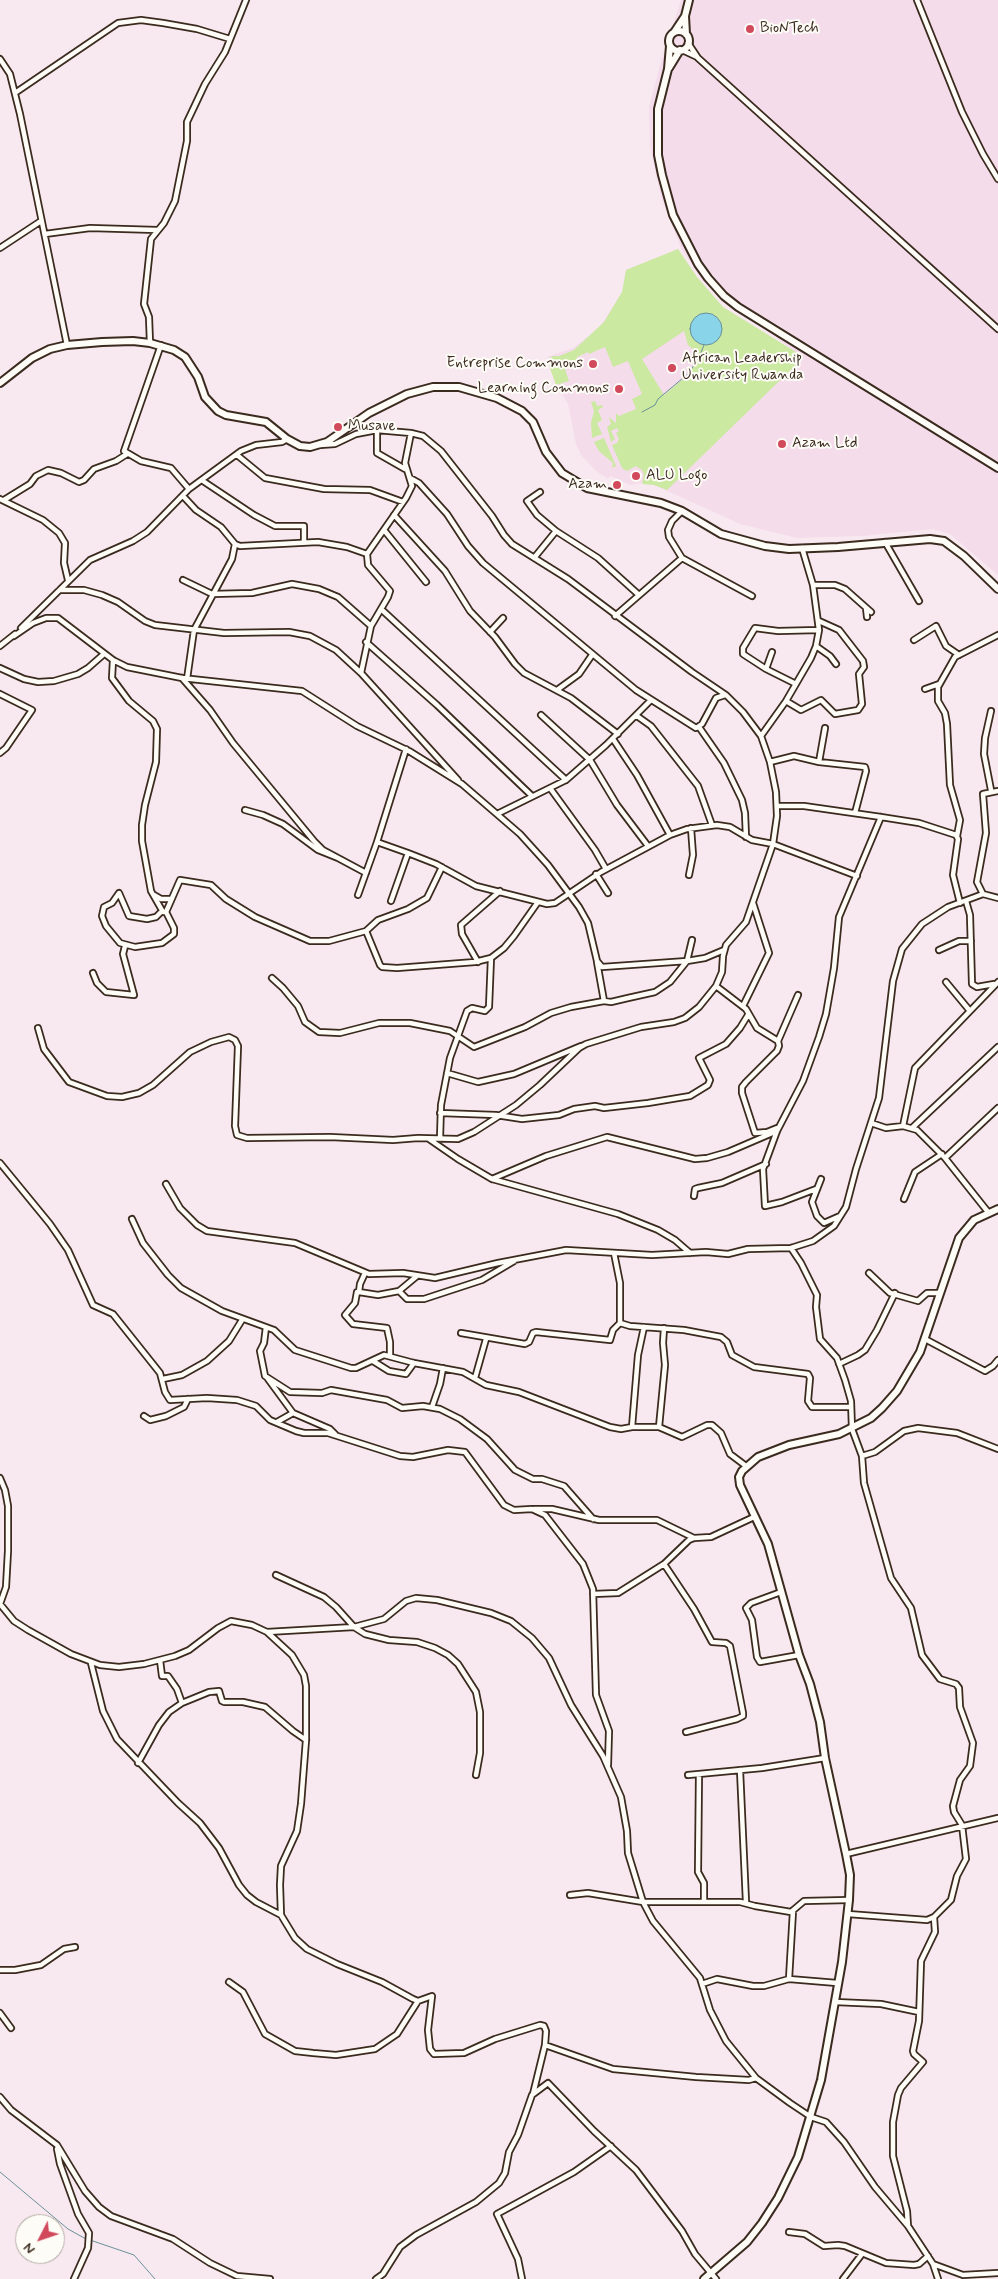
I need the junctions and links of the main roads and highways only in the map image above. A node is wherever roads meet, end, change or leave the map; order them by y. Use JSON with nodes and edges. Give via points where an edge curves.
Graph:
{"nodes":[{"id":1,"x":689,"y":0,"type":"edge"},
{"id":2,"x":685,"y":16,"type":"junction"},
{"id":3,"x":675,"y":31,"type":"junction"},
{"id":4,"x":686,"y":34,"type":"junction"},
{"id":5,"x":670,"y":46,"type":"junction"},
{"id":6,"x":681,"y":50,"type":"junction"},
{"id":7,"x":668,"y":69,"type":"junction"},
{"id":8,"x":0,"y":383,"type":"edge"},
{"id":9,"x":998,"y":468,"type":"edge"},
{"id":10,"x":998,"y":589,"type":"edge"},
{"id":11,"x":998,"y":1209,"type":"edge"},
{"id":12,"x":714,"y":2276,"type":"edge"},
{"id":13,"x":704,"y":2279,"type":"edge"}],
"edges":[{"from":1,"to":2,"type":"main road"},
{"from":2,"to":3,"type":"main road"},
{"from":2,"to":4,"type":"main road"},
{"from":3,"to":4,"type":"main road"},
{"from":3,"to":5,"type":"main road","via":[[669,39]]},
{"from":4,"to":6,"type":"main road","via":[[688,43]]},
{"from":5,"to":6,"type":"main road"},
{"from":5,"to":7,"type":"main road"},
{"from":6,"to":7,"type":"main road"},
{"from":7,"to":9,"type":"main road","via":[[658,109],[657,145],[662,175],[674,215],[708,278],[738,308]]},
{"from":8,"to":10,"type":"main road","via":[[32,358],[50,349],[133,340],[161,345],[189,361],[204,397],[218,411],[266,422],[287,439],[304,447],[320,445],[369,413],[407,394],[433,387],[459,387],[522,410],[533,422],[562,473],[587,488],[661,503],[682,511],[721,534],[765,546],[802,548],[930,539],[944,541]]},
{"from":11,"to":12,"type":"main road","via":[[974,1220],[959,1238],[924,1338],[897,1392],[871,1418],[852,1429],[828,1438],[779,1448],[758,1457],[739,1476],[740,1485],[768,1544],[798,1655],[810,1684],[850,1875],[848,1914],[835,2002],[820,2080],[798,2157],[778,2198],[747,2242]]},
{"from":12,"to":13,"type":"main road"}]}
